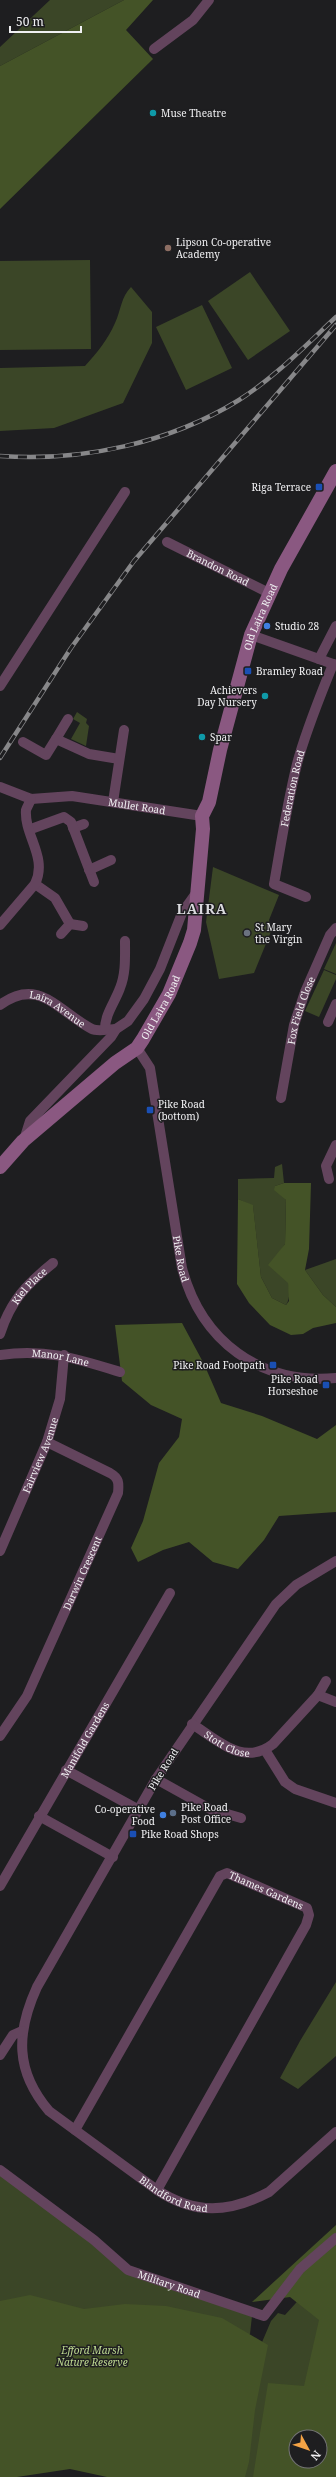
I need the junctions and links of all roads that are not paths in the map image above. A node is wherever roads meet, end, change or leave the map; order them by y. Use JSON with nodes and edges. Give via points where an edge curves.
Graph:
{"nodes":[{"id":1,"x":209,"y":0,"type":"edge"},
{"id":2,"x":154,"y":49,"type":"dead end"},
{"id":3,"x":336,"y":471,"type":"edge"},
{"id":4,"x":126,"y":492,"type":"dead end"},
{"id":5,"x":167,"y":542,"type":"dead end"},
{"id":6,"x":269,"y":594,"type":"junction"},
{"id":7,"x":336,"y":626,"type":"edge"},
{"id":8,"x":251,"y":635,"type":"junction"},
{"id":9,"x":319,"y":659,"type":"junction"},
{"id":10,"x":335,"y":664,"type":"edge"},
{"id":11,"x":0,"y":686,"type":"edge"},
{"id":12,"x":68,"y":719,"type":"dead end"},
{"id":13,"x":124,"y":730,"type":"dead end"},
{"id":14,"x":56,"y":739,"type":"junction"},
{"id":15,"x":23,"y":742,"type":"dead end"},
{"id":16,"x":119,"y":759,"type":"junction"},
{"id":17,"x":0,"y":787,"type":"edge"},
{"id":18,"x":31,"y":798,"type":"junction"},
{"id":19,"x":113,"y":802,"type":"junction"},
{"id":20,"x":202,"y":816,"type":"junction"},
{"id":21,"x":84,"y":824,"type":"dead end"},
{"id":22,"x":74,"y":828,"type":"junction"},
{"id":23,"x":30,"y":829,"type":"junction"},
{"id":24,"x":112,"y":860,"type":"dead end"},
{"id":25,"x":89,"y":870,"type":"junction"},
{"id":26,"x":94,"y":882,"type":"dead end"},
{"id":27,"x":35,"y":884,"type":"junction"},
{"id":28,"x":197,"y":892,"type":"junction"},
{"id":29,"x":306,"y":897,"type":"dead end"},
{"id":30,"x":70,"y":924,"type":"junction"},
{"id":31,"x":0,"y":925,"type":"edge"},
{"id":32,"x":83,"y":926,"type":"dead end"},
{"id":33,"x":336,"y":928,"type":"edge"},
{"id":34,"x":61,"y":934,"type":"dead end"},
{"id":35,"x":125,"y":941,"type":"dead end"},
{"id":36,"x":336,"y":1004,"type":"edge"},
{"id":37,"x":0,"y":1005,"type":"edge"},
{"id":38,"x":328,"y":1022,"type":"dead end"},
{"id":39,"x":105,"y":1029,"type":"junction"},
{"id":40,"x":116,"y":1029,"type":"junction"},
{"id":41,"x":137,"y":1048,"type":"junction"},
{"id":42,"x":281,"y":1098,"type":"dead end"},
{"id":43,"x":23,"y":1141,"type":"junction"},
{"id":44,"x":336,"y":1145,"type":"edge"},
{"id":45,"x":0,"y":1167,"type":"edge"},
{"id":46,"x":330,"y":1179,"type":"dead end"},
{"id":47,"x":53,"y":1263,"type":"dead end"},
{"id":48,"x":0,"y":1334,"type":"edge"},
{"id":49,"x":0,"y":1354,"type":"edge"},
{"id":50,"x":64,"y":1355,"type":"junction"},
{"id":51,"x":120,"y":1372,"type":"dead end"},
{"id":52,"x":336,"y":1378,"type":"edge"},
{"id":53,"x":47,"y":1442,"type":"junction"},
{"id":54,"x":0,"y":1552,"type":"edge"},
{"id":55,"x":336,"y":1561,"type":"edge"},
{"id":56,"x":170,"y":1593,"type":"dead end"},
{"id":57,"x":326,"y":1681,"type":"dead end"},
{"id":58,"x":318,"y":1695,"type":"junction"},
{"id":59,"x":336,"y":1702,"type":"edge"},
{"id":60,"x":192,"y":1724,"type":"junction"},
{"id":61,"x":0,"y":1736,"type":"edge"},
{"id":62,"x":266,"y":1750,"type":"junction"},
{"id":63,"x":66,"y":1770,"type":"junction"},
{"id":64,"x":156,"y":1779,"type":"junction"},
{"id":65,"x":336,"y":1803,"type":"edge"},
{"id":66,"x":139,"y":1810,"type":"junction"},
{"id":67,"x":39,"y":1816,"type":"junction"},
{"id":68,"x":241,"y":1818,"type":"dead end"},
{"id":69,"x":113,"y":1857,"type":"junction"},
{"id":70,"x":0,"y":1886,"type":"edge"},
{"id":71,"x":22,"y":2031,"type":"junction"},
{"id":72,"x":0,"y":2055,"type":"edge"},
{"id":73,"x":28,"y":2076,"type":"joint"},
{"id":74,"x":75,"y":2130,"type":"junction"},
{"id":75,"x":336,"y":2132,"type":"edge"},
{"id":76,"x":0,"y":2170,"type":"edge"},
{"id":77,"x":157,"y":2190,"type":"junction"},
{"id":78,"x":336,"y":2238,"type":"edge"}],
"edges":[{"from":1,"to":2,"type":"street","via":[[193,20]]},
{"from":3,"to":6,"type":"main road","name":"Old Laira Road"},
{"from":4,"to":11,"type":"street"},
{"from":5,"to":6,"type":"street","name":"Brandon Road"},
{"from":6,"to":8,"type":"main road","name":"Old Laira Road"},
{"from":7,"to":9,"type":"street"},
{"from":8,"to":9,"type":"street"},
{"from":8,"to":20,"type":"main road","name":"Old Laira Road","via":[[220,750],[211,796]]},
{"from":9,"to":10,"type":"street"},
{"from":10,"to":29,"type":"street","name":"Federation Road","via":[[298,763],[288,803],[274,884]]},
{"from":12,"to":14,"type":"street"},
{"from":13,"to":16,"type":"street"},
{"from":14,"to":15,"type":"street","via":[[46,755]]},
{"from":14,"to":16,"type":"street","via":[[89,754]]},
{"from":16,"to":19,"type":"street"},
{"from":17,"to":18,"type":"street"},
{"from":18,"to":19,"type":"street","name":"Mullet Road","via":[[72,796]]},
{"from":18,"to":23,"type":"street","via":[[26,810]]},
{"from":19,"to":20,"type":"street","name":"Mullet Road"},
{"from":20,"to":28,"type":"main road","name":"Old Laira Road"},
{"from":21,"to":22,"type":"street"},
{"from":22,"to":23,"type":"street","via":[[64,817]]},
{"from":22,"to":25,"type":"street"},
{"from":23,"to":27,"type":"street","via":[[39,866]]},
{"from":24,"to":25,"type":"street"},
{"from":25,"to":26,"type":"street"},
{"from":27,"to":30,"type":"street","via":[[55,898]]},
{"from":27,"to":31,"type":"street"},
{"from":28,"to":40,"type":"street","name":"Old Laira Road","via":[[182,913],[160,969],[144,999],[128,1021]]},
{"from":28,"to":41,"type":"main road","name":"Old Laira Road","via":[[194,930],[186,956],[169,994]]},
{"from":30,"to":32,"type":"street"},
{"from":30,"to":34,"type":"street"},
{"from":33,"to":42,"type":"street","name":"Fox Field Close","via":[[330,935],[305,992],[294,1025]]},
{"from":35,"to":39,"type":"street","via":[[124,974],[105,1019]]},
{"from":36,"to":38,"type":"street"},
{"from":37,"to":39,"type":"street","name":"Laira Avenue","via":[[21,994],[40,995],[93,1030]]},
{"from":39,"to":40,"type":"street","name":"Laira Avenue"},
{"from":40,"to":43,"type":"street","name":"Old Laira Road","via":[[30,1121]]},
{"from":41,"to":43,"type":"main road","name":"Old Laira Road","via":[[115,1063]]},
{"from":41,"to":52,"type":"street","name":"Pike Road","via":[[150,1068],[182,1268],[196,1307],[219,1336],[252,1362],[298,1378]]},
{"from":43,"to":45,"type":"main road","name":"Old Laira Road"},
{"from":44,"to":46,"type":"street","via":[[326,1166]]},
{"from":47,"to":48,"type":"street","name":"Kiel Place","via":[[20,1292],[12,1304]]},
{"from":49,"to":50,"type":"street","name":"Manor Lane","via":[[28,1352]]},
{"from":50,"to":51,"type":"street","name":"Manor Lane"},
{"from":50,"to":53,"type":"street","name":"Fairview Avenue","via":[[60,1399]]},
{"from":53,"to":54,"type":"street","name":"Fairview Avenue"},
{"from":53,"to":61,"type":"street","name":"Darwin Crescent","via":[[117,1477],[118,1493],[27,1696]]},
{"from":55,"to":60,"type":"street","name":"Pike Road","via":[[311,1574],[286,1592],[255,1632]]},
{"from":56,"to":63,"type":"street","name":"Manifold Gardens"},
{"from":57,"to":58,"type":"street","name":"Stott Close"},
{"from":58,"to":59,"type":"street"},
{"from":58,"to":62,"type":"street","name":"Stott Close"},
{"from":60,"to":62,"type":"street","name":"Stott Close","via":[[236,1752],[245,1755]]},
{"from":60,"to":64,"type":"street","name":"Pike Road"},
{"from":62,"to":65,"type":"street","name":"Stott Close","via":[[285,1782],[295,1789]]},
{"from":63,"to":66,"type":"street"},
{"from":63,"to":67,"type":"street","name":"Manifold Gardens"},
{"from":64,"to":66,"type":"street","name":"Pike Road"},
{"from":64,"to":68,"type":"street","via":[[210,1809]]},
{"from":66,"to":69,"type":"street","name":"Pike Road"},
{"from":67,"to":69,"type":"street"},
{"from":67,"to":70,"type":"street","name":"Manifold Gardens"},
{"from":69,"to":71,"type":"street","name":"Pike Road","via":[[37,1987]]},
{"from":71,"to":72,"type":"street","via":[[13,2035]]},
{"from":71,"to":73,"type":"street","name":"Pike Road","via":[[22,2053]]},
{"from":73,"to":74,"type":"street","name":"Blandford Road","via":[[37,2096],[49,2111]]},
{"from":74,"to":77,"type":"street","name":"Blandford Road"},
{"from":74,"to":77,"type":"street","name":"Thames Gardens","via":[[220,1876],[227,1873],[307,1908],[309,1915],[306,1925]]},
{"from":75,"to":77,"type":"street","name":"Blandford Road","via":[[269,2192],[240,2205],[206,2209],[173,2200]]},
{"from":76,"to":78,"type":"street","name":"Military Road","via":[[94,2240],[128,2270],[264,2316],[300,2269]]}]}
